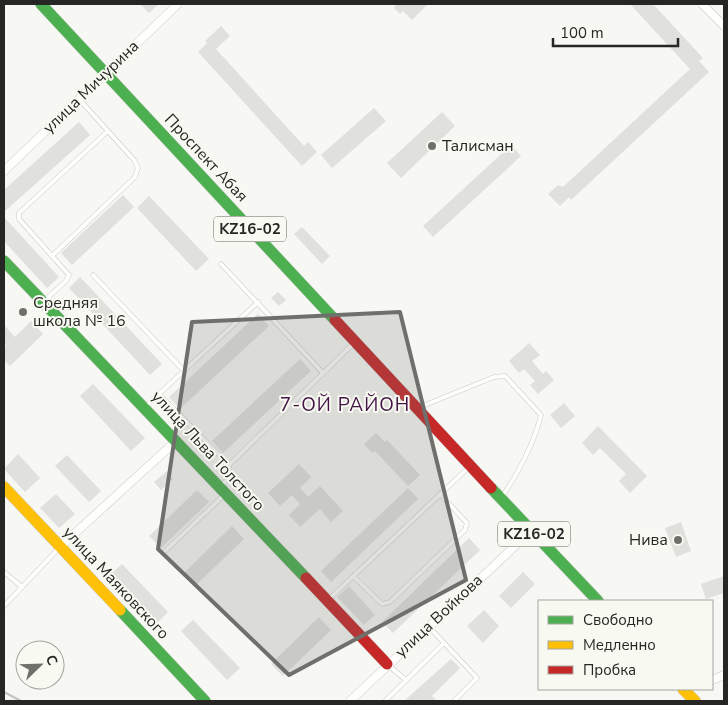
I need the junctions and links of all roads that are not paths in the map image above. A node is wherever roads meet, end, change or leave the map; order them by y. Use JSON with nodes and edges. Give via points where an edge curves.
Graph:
{"nodes":[{"id":1,"x":41,"y":4,"type":"edge"},
{"id":2,"x":178,"y":4,"type":"edge"},
{"id":3,"x":702,"y":4,"type":"edge"},
{"id":4,"x":724,"y":26,"type":"edge"},
{"id":5,"x":106,"y":73,"type":"junction"},
{"id":6,"x":78,"y":99,"type":"junction"},
{"id":7,"x":108,"y":132,"type":"junction"},
{"id":8,"x":4,"y":171,"type":"edge"},
{"id":9,"x":53,"y":255,"type":"junction"},
{"id":10,"x":4,"y":261,"type":"edge"},
{"id":11,"x":221,"y":264,"type":"dead end"},
{"id":12,"x":93,"y":275,"type":"dead end"},
{"id":13,"x":43,"y":302,"type":"junction"},
{"id":14,"x":258,"y":302,"type":"junction"},
{"id":15,"x":354,"y":342,"type":"junction"},
{"id":16,"x":184,"y":371,"type":"junction"},
{"id":17,"x":323,"y":373,"type":"junction"},
{"id":18,"x":158,"y":394,"type":"junction"},
{"id":19,"x":144,"y":407,"type":"junction"},
{"id":20,"x":417,"y":409,"type":"junction"},
{"id":21,"x":176,"y":440,"type":"junction"},
{"id":22,"x":229,"y":465,"type":"junction"},
{"id":23,"x":470,"y":466,"type":"junction"},
{"id":24,"x":4,"y":487,"type":"edge"},
{"id":25,"x":222,"y":490,"type":"junction"},
{"id":26,"x":440,"y":494,"type":"junction"},
{"id":27,"x":500,"y":499,"type":"junction"},
{"id":28,"x":530,"y":531,"type":"junction"},
{"id":29,"x":61,"y":546,"type":"junction"},
{"id":30,"x":162,"y":553,"type":"dead end"},
{"id":31,"x":4,"y":572,"type":"edge"},
{"id":32,"x":354,"y":576,"type":"junction"},
{"id":33,"x":22,"y":587,"type":"junction"},
{"id":34,"x":327,"y":600,"type":"junction"},
{"id":35,"x":597,"y":600,"type":"edge"},
{"id":36,"x":4,"y":606,"type":"edge"},
{"id":37,"x":428,"y":626,"type":"junction"},
{"id":38,"x":444,"y":643,"type":"junction"},
{"id":39,"x":387,"y":664,"type":"junction"},
{"id":40,"x":406,"y":680,"type":"junction"},
{"id":41,"x":204,"y":701,"type":"edge"},
{"id":42,"x":350,"y":701,"type":"edge"},
{"id":43,"x":385,"y":701,"type":"edge"},
{"id":44,"x":454,"y":701,"type":"edge"}],
"edges":[{"from":1,"to":5,"type":"street","name":"Проспект Абая","number":"KZ16-02"},
{"from":2,"to":5,"type":"street","name":"улица Мичурина"},
{"from":3,"to":4,"type":"street"},
{"from":5,"to":6,"type":"street","name":"улица Мичурина"},
{"from":5,"to":15,"type":"street","name":"Проспект Абая","number":"KZ16-02"},
{"from":6,"to":7,"type":"lane"},
{"from":6,"to":8,"type":"street","name":"улица Мичурина"},
{"from":7,"to":9,"type":"lane","via":[[134,160],[138,168],[135,176]]},
{"from":7,"to":9,"type":"lane","via":[[19,213],[19,219]]},
{"from":9,"to":13,"type":"lane","via":[[69,275]]},
{"from":10,"to":13,"type":"street","name":"улица Льва Толстого"},
{"from":11,"to":14,"type":"lane"},
{"from":12,"to":16,"type":"lane"},
{"from":13,"to":19,"type":"street","name":"улица Льва Толстого"},
{"from":14,"to":16,"type":"lane"},
{"from":14,"to":17,"type":"lane"},
{"from":15,"to":17,"type":"lane"},
{"from":15,"to":20,"type":"street","name":"Проспект Абая","number":"KZ16-02"},
{"from":16,"to":18,"type":"lane"},
{"from":17,"to":22,"type":"lane"},
{"from":18,"to":19,"type":"lane"},
{"from":18,"to":22,"type":"lane"},
{"from":19,"to":21,"type":"street","name":"улица Льва Толстого"},
{"from":20,"to":23,"type":"street","name":"Проспект Абая","number":"KZ16-02"},
{"from":20,"to":27,"type":"lane","via":[[440,397],[504,376],[541,415],[512,482]]},
{"from":21,"to":25,"type":"street","name":"улица Льва Толстого"},
{"from":21,"to":29,"type":"street"},
{"from":22,"to":25,"type":"lane","via":[[228,479]]},
{"from":23,"to":26,"type":"lane"},
{"from":23,"to":27,"type":"street","number":"KZ16-02"},
{"from":24,"to":29,"type":"street","name":"улица Маяковского"},
{"from":25,"to":30,"type":"lane"},
{"from":25,"to":34,"type":"street","name":"улица Льва Толстого"},
{"from":26,"to":32,"type":"lane"},
{"from":26,"to":32,"type":"lane","via":[[467,523],[465,530],[390,602],[382,604]]},
{"from":27,"to":28,"type":"street","number":"KZ16-02"},
{"from":28,"to":35,"type":"street","number":"KZ16-02"},
{"from":28,"to":37,"type":"street","name":"улица Войкова"},
{"from":29,"to":33,"type":"lane"},
{"from":29,"to":41,"type":"street","name":"улица Маяковского"},
{"from":31,"to":33,"type":"lane"},
{"from":32,"to":34,"type":"lane"},
{"from":33,"to":36,"type":"lane"},
{"from":34,"to":39,"type":"street","name":"улица Льва Толстого"},
{"from":37,"to":38,"type":"lane"},
{"from":37,"to":39,"type":"street","name":"улица Войкова"},
{"from":38,"to":40,"type":"lane"},
{"from":38,"to":44,"type":"lane","via":[[478,678]]},
{"from":39,"to":40,"type":"lane"},
{"from":39,"to":42,"type":"street","name":"улица Войкова"},
{"from":40,"to":43,"type":"lane"}]}
